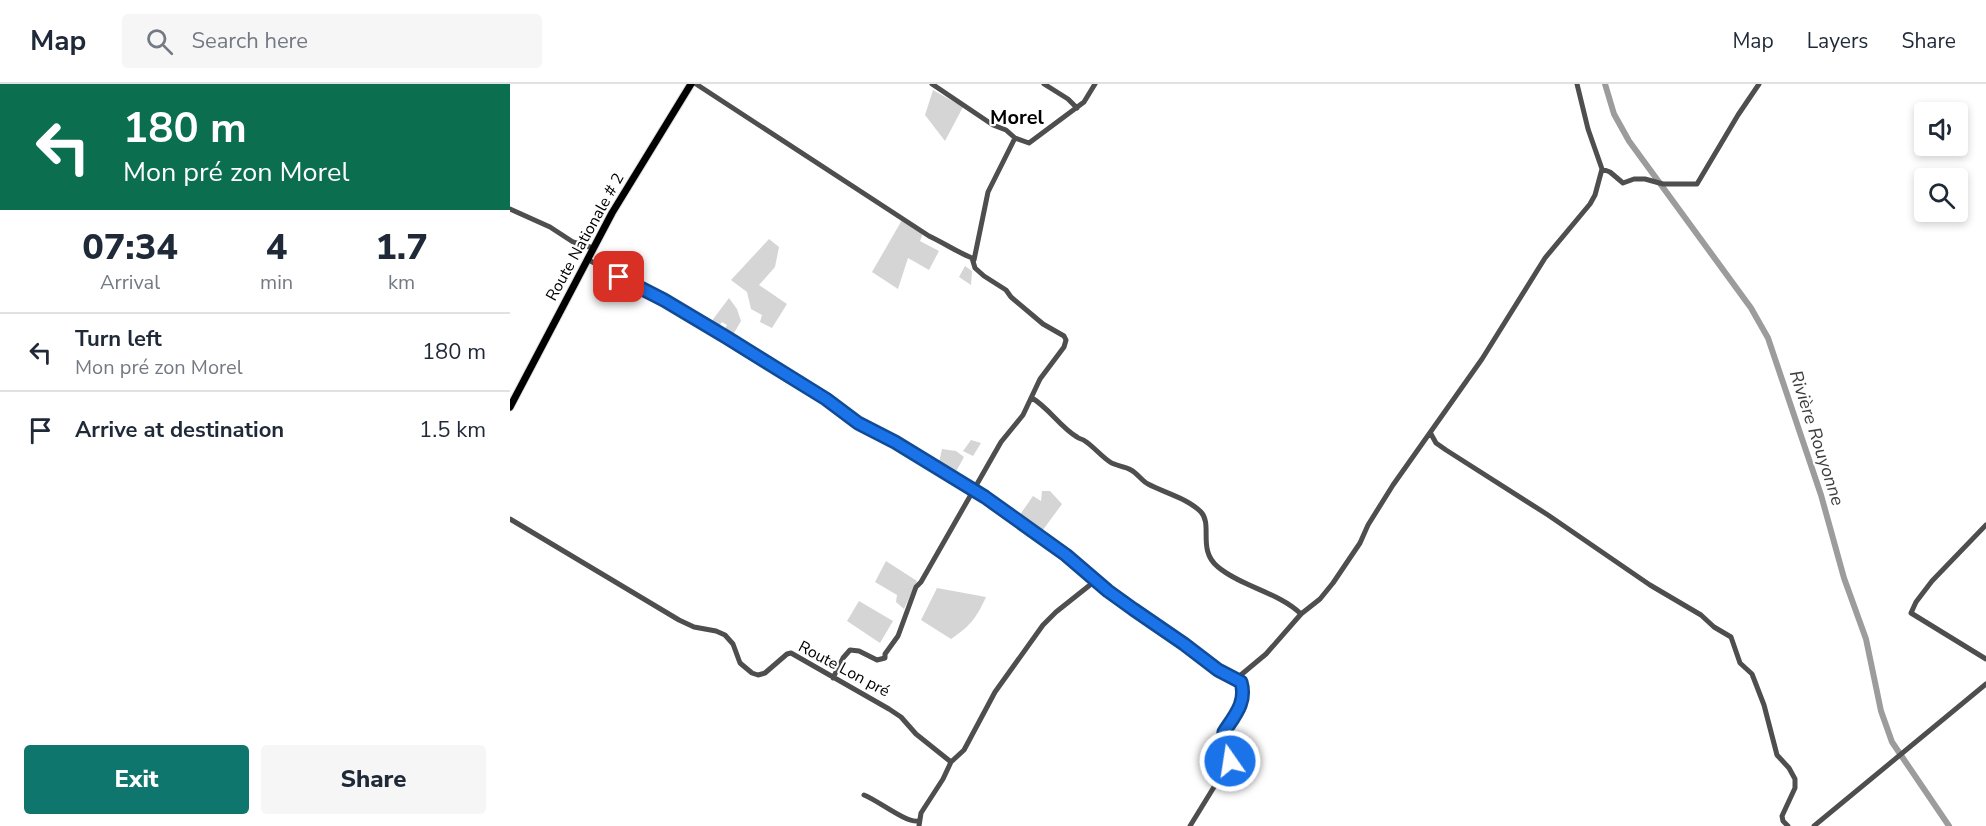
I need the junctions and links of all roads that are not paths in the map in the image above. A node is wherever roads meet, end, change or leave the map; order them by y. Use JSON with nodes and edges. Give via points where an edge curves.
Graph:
{"nodes":[{"id":1,"x":932,"y":84,"type":"edge"},
{"id":2,"x":1044,"y":84,"type":"edge"},
{"id":3,"x":1095,"y":84,"type":"edge"},
{"id":4,"x":1576,"y":84,"type":"edge"},
{"id":5,"x":1759,"y":84,"type":"edge"},
{"id":6,"x":690,"y":85,"type":"edge"},
{"id":7,"x":1077,"y":108,"type":"junction"},
{"id":8,"x":1015,"y":138,"type":"junction"},
{"id":9,"x":1602,"y":169,"type":"junction"},
{"id":10,"x":510,"y":209,"type":"edge"},
{"id":11,"x":593,"y":248,"type":"junction"},
{"id":12,"x":587,"y":259,"type":"junction"},
{"id":13,"x":973,"y":262,"type":"junction"},
{"id":14,"x":1032,"y":398,"type":"junction"},
{"id":15,"x":510,"y":407,"type":"edge"},
{"id":16,"x":1431,"y":434,"type":"junction"},
{"id":17,"x":973,"y":489,"type":"junction"},
{"id":18,"x":510,"y":519,"type":"edge"},
{"id":19,"x":1986,"y":525,"type":"edge"},
{"id":20,"x":1095,"y":581,"type":"junction"},
{"id":21,"x":1301,"y":614,"type":"junction"},
{"id":22,"x":1986,"y":659,"type":"edge"},
{"id":23,"x":833,"y":678,"type":"junction"},
{"id":24,"x":1236,"y":678,"type":"junction"},
{"id":25,"x":1986,"y":684,"type":"edge"},
{"id":26,"x":951,"y":762,"type":"junction"},
{"id":27,"x":864,"y":795,"type":"dead end"},
{"id":28,"x":919,"y":824,"type":"edge"},
{"id":29,"x":1190,"y":826,"type":"edge"},
{"id":30,"x":1788,"y":826,"type":"edge"},
{"id":31,"x":1814,"y":826,"type":"edge"}],
"edges":[{"from":1,"to":8,"type":"street"},
{"from":2,"to":7,"type":"street"},
{"from":3,"to":7,"type":"street"},
{"from":4,"to":9,"type":"street"},
{"from":5,"to":9,"type":"street","via":[[1697,184],[1663,184],[1645,179],[1623,183]]},
{"from":6,"to":11,"type":"main road","name":"Route Nationale # 2"},
{"from":6,"to":13,"type":"street"},
{"from":7,"to":8,"type":"street","via":[[1029,143]]},
{"from":8,"to":13,"type":"street","via":[[988,192]]},
{"from":9,"to":16,"type":"street","via":[[1590,204],[1545,258]]},
{"from":10,"to":11,"type":"street","via":[[573,242]]},
{"from":11,"to":12,"type":"main road","name":"Route Nationale # 2"},
{"from":12,"to":15,"type":"main road","name":"Route Nationale # 2"},
{"from":12,"to":17,"type":"street","via":[[702,322],[858,423]]},
{"from":13,"to":14,"type":"street","via":[[984,276],[1066,340]]},
{"from":14,"to":17,"type":"street"},
{"from":14,"to":21,"type":"street","via":[[1112,463],[1196,508],[1203,514],[1207,550],[1217,566]]},
{"from":16,"to":21,"type":"street","via":[[1398,476],[1333,583]]},
{"from":16,"to":30,"type":"street","via":[[1446,450],[1731,637],[1740,663],[1752,674],[1777,755],[1795,779],[1782,816]]},
{"from":17,"to":20,"type":"street","via":[[1030,528]]},
{"from":17,"to":23,"type":"street","via":[[916,587],[898,636],[885,658],[878,660],[850,650]]},
{"from":18,"to":23,"type":"street","name":"Route Lon pré","via":[[679,620],[724,635],[734,644],[740,663],[752,673],[765,673],[791,653]]},
{"from":19,"to":22,"type":"street","via":[[1932,581],[1911,613]]},
{"from":20,"to":24,"type":"street","via":[[1209,664]]},
{"from":20,"to":26,"type":"street","via":[[1043,625],[996,692],[964,750]]},
{"from":21,"to":24,"type":"street","via":[[1266,654]]},
{"from":23,"to":26,"type":"street","name":"Route Lon pré","via":[[889,708]]},
{"from":24,"to":29,"type":"street","via":[[1241,682],[1244,698],[1224,732],[1230,761]]},
{"from":25,"to":31,"type":"street"},
{"from":26,"to":28,"type":"street","via":[[921,813]]},
{"from":27,"to":28,"type":"street"}]}
